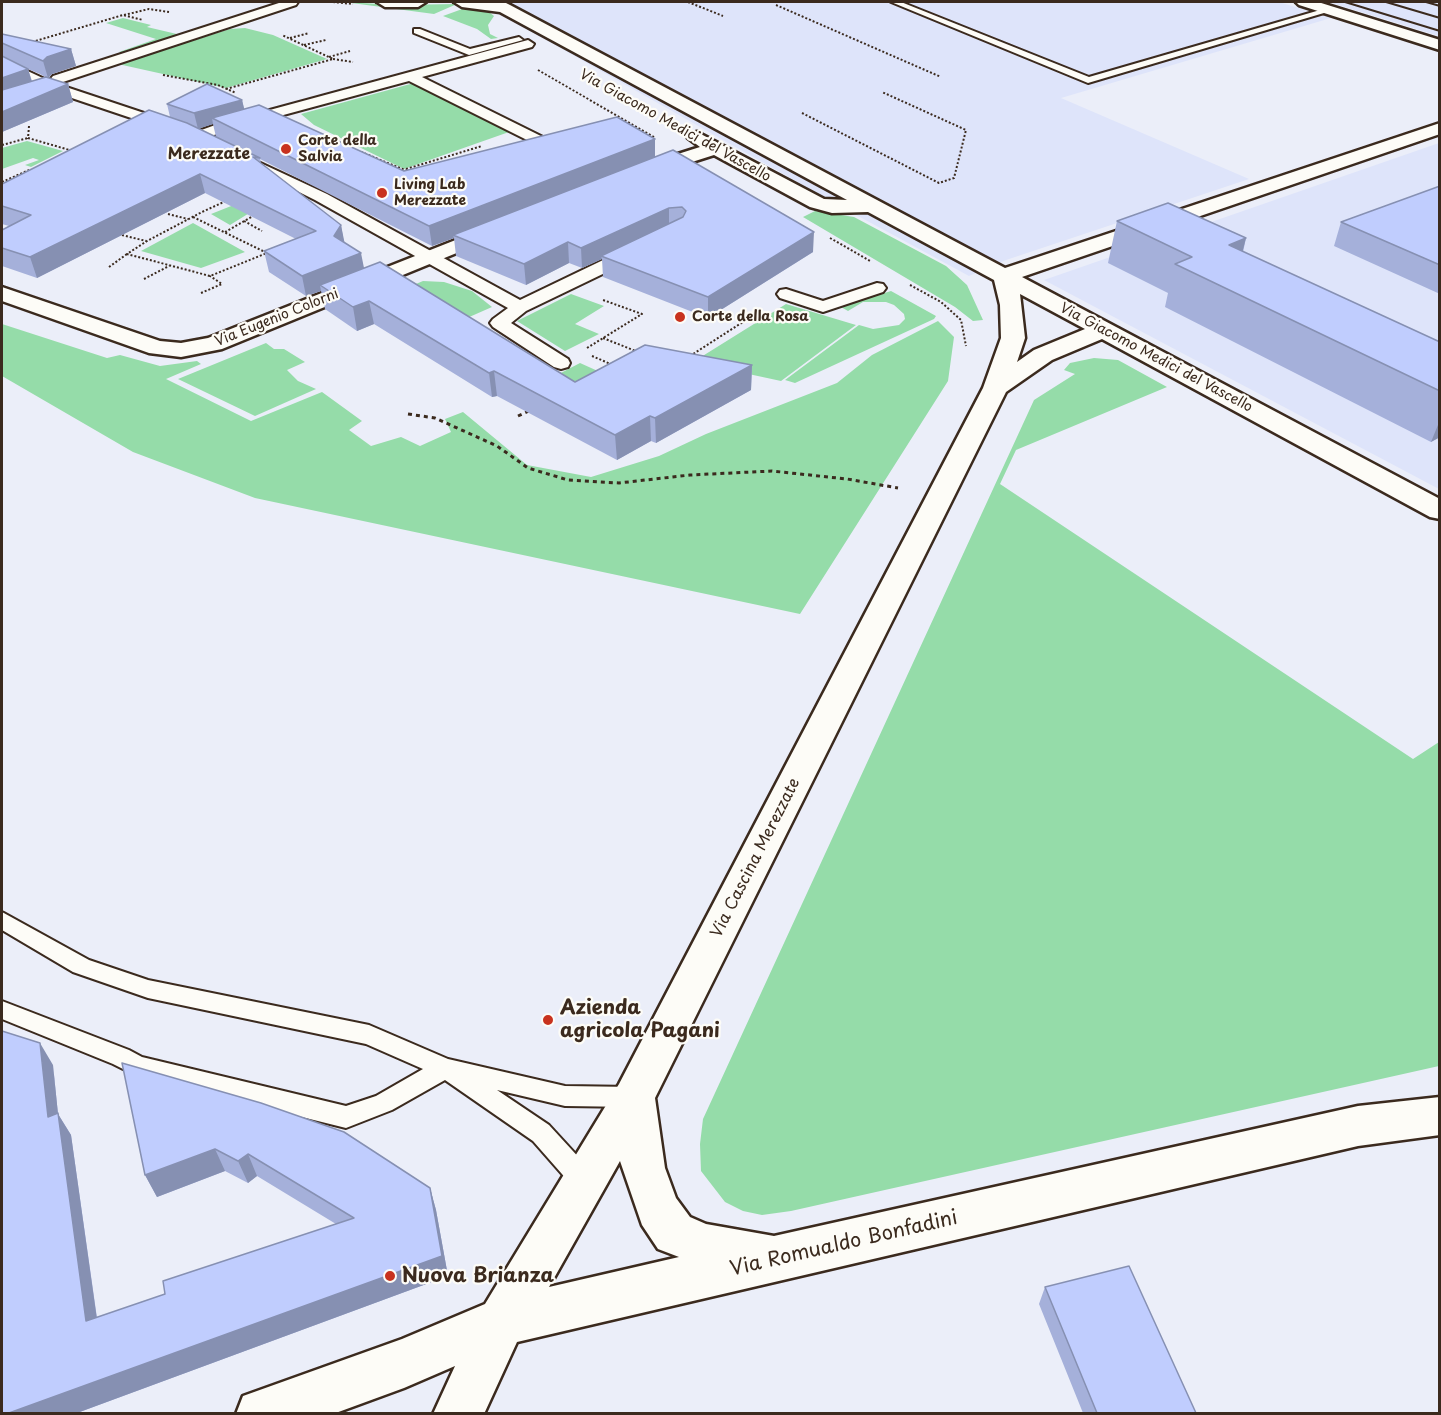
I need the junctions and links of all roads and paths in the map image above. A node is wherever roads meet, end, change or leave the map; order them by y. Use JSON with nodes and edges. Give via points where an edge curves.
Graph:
{"nodes":[{"id":1,"x":292,"y":2,"type":"edge"},
{"id":2,"x":385,"y":2,"type":"edge"},
{"id":3,"x":418,"y":2,"type":"edge"},
{"id":4,"x":462,"y":2,"type":"edge"},
{"id":5,"x":688,"y":2,"type":"edge"},
{"id":6,"x":896,"y":2,"type":"edge"},
{"id":7,"x":1304,"y":2,"type":"edge"},
{"id":8,"x":776,"y":5,"type":"dead end"},
{"id":9,"x":504,"y":8,"type":"edge"},
{"id":10,"x":1330,"y":10,"type":"junction"},
{"id":11,"x":723,"y":16,"type":"dead end"},
{"id":12,"x":143,"y":20,"type":"dead end"},
{"id":13,"x":236,"y":21,"type":"junction"},
{"id":14,"x":417,"y":30,"type":"dead end"},
{"id":15,"x":309,"y":33,"type":"dead end"},
{"id":16,"x":289,"y":39,"type":"junction"},
{"id":17,"x":326,"y":40,"type":"dead end"},
{"id":18,"x":32,"y":42,"type":"edge"},
{"id":19,"x":524,"y":42,"type":"junction"},
{"id":20,"x":304,"y":45,"type":"junction"},
{"id":21,"x":1440,"y":45,"type":"edge"},
{"id":22,"x":350,"y":51,"type":"dead end"},
{"id":23,"x":547,"y":54,"type":"dead end"},
{"id":24,"x":328,"y":57,"type":"junction"},
{"id":25,"x":333,"y":59,"type":"junction"},
{"id":26,"x":357,"y":62,"type":"dead end"},
{"id":27,"x":2,"y":63,"type":"edge"},
{"id":28,"x":106,"y":64,"type":"junction"},
{"id":29,"x":303,"y":67,"type":"junction"},
{"id":30,"x":313,"y":71,"type":"dead end"},
{"id":31,"x":410,"y":76,"type":"junction"},
{"id":32,"x":941,"y":77,"type":"dead end"},
{"id":33,"x":51,"y":87,"type":"junction"},
{"id":34,"x":226,"y":89,"type":"junction"},
{"id":35,"x":882,"y":92,"type":"dead end"},
{"id":36,"x":2,"y":104,"type":"edge"},
{"id":37,"x":274,"y":113,"type":"junction"},
{"id":38,"x":802,"y":113,"type":"dead end"},
{"id":39,"x":141,"y":117,"type":"junction"},
{"id":40,"x":29,"y":126,"type":"edge"},
{"id":41,"x":1440,"y":128,"type":"edge"},
{"id":42,"x":681,"y":129,"type":"dead end"},
{"id":43,"x":522,"y":132,"type":"junction"},
{"id":44,"x":198,"y":136,"type":"junction"},
{"id":45,"x":28,"y":138,"type":"junction"},
{"id":46,"x":546,"y":144,"type":"edge"},
{"id":47,"x":2,"y":146,"type":"edge"},
{"id":48,"x":219,"y":147,"type":"edge"},
{"id":49,"x":716,"y":148,"type":"junction"},
{"id":50,"x":355,"y":149,"type":"edge"},
{"id":51,"x":73,"y":151,"type":"junction"},
{"id":52,"x":62,"y":155,"type":"edge"},
{"id":53,"x":240,"y":157,"type":"edge"},
{"id":54,"x":32,"y":169,"type":"edge"},
{"id":55,"x":405,"y":170,"type":"junction"},
{"id":56,"x":416,"y":174,"type":"edge"},
{"id":57,"x":281,"y":178,"type":"junction"},
{"id":58,"x":622,"y":180,"type":"edge"},
{"id":59,"x":2,"y":182,"type":"edge"},
{"id":60,"x":872,"y":205,"type":"junction"},
{"id":61,"x":262,"y":211,"type":"edge"},
{"id":62,"x":168,"y":214,"type":"edge"},
{"id":63,"x":193,"y":217,"type":"junction"},
{"id":64,"x":189,"y":219,"type":"junction"},
{"id":65,"x":244,"y":221,"type":"junction"},
{"id":66,"x":517,"y":222,"type":"edge"},
{"id":67,"x":262,"y":231,"type":"edge"},
{"id":68,"x":225,"y":232,"type":"junction"},
{"id":69,"x":122,"y":235,"type":"edge"},
{"id":70,"x":147,"y":241,"type":"junction"},
{"id":71,"x":648,"y":246,"type":"edge"},
{"id":72,"x":127,"y":254,"type":"junction"},
{"id":73,"x":429,"y":257,"type":"junction"},
{"id":74,"x":170,"y":265,"type":"junction"},
{"id":75,"x":109,"y":267,"type":"dead end"},
{"id":76,"x":210,"y":276,"type":"junction"},
{"id":77,"x":1004,"y":276,"type":"junction"},
{"id":78,"x":144,"y":279,"type":"dead end"},
{"id":79,"x":564,"y":286,"type":"junction"},
{"id":80,"x":876,"y":288,"type":"dead end"},
{"id":81,"x":201,"y":293,"type":"dead end"},
{"id":82,"x":2,"y":294,"type":"edge"},
{"id":83,"x":786,"y":294,"type":"joint"},
{"id":84,"x":520,"y":307,"type":"junction"},
{"id":85,"x":1104,"y":330,"type":"junction"},
{"id":86,"x":602,"y":338,"type":"junction"},
{"id":87,"x":580,"y":352,"type":"junction"},
{"id":88,"x":644,"y":354,"type":"edge"},
{"id":89,"x":684,"y":360,"type":"edge"},
{"id":90,"x":561,"y":363,"type":"joint"},
{"id":91,"x":624,"y":369,"type":"edge"},
{"id":92,"x":996,"y":388,"type":"junction"},
{"id":93,"x":536,"y":407,"type":"edge"},
{"id":94,"x":408,"y":414,"type":"dead end"},
{"id":95,"x":518,"y":416,"type":"dead end"},
{"id":96,"x":898,"y":488,"type":"dead end"},
{"id":97,"x":1440,"y":512,"type":"edge"},
{"id":98,"x":2,"y":920,"type":"edge"},
{"id":99,"x":2,"y":1010,"type":"edge"},
{"id":100,"x":445,"y":1068,"type":"junction"},
{"id":101,"x":634,"y":1097,"type":"junction"},
{"id":102,"x":1440,"y":1116,"type":"edge"},
{"id":103,"x":585,"y":1182,"type":"junction"},
{"id":104,"x":780,"y":1259,"type":"junction"},
{"id":105,"x":502,"y":1322,"type":"junction"},
{"id":106,"x":261,"y":1413,"type":"edge"},
{"id":107,"x":458,"y":1413,"type":"edge"}],
"edges":[{"from":1,"to":13,"type":"street"},
{"from":2,"to":3,"type":"street"},
{"from":4,"to":9,"type":"street","name":"Via Giacomo Medici del Vascello"},
{"from":5,"to":11,"type":"path"},
{"from":6,"to":10,"type":"lane","via":[[1088,80]]},
{"from":7,"to":10,"type":"street"},
{"from":8,"to":32,"type":"path"},
{"from":9,"to":19,"type":"street","via":[[504,27]]},
{"from":9,"to":60,"type":"street","name":"Via Giacomo Medici del Vascello"},
{"from":10,"to":21,"type":"street"},
{"from":12,"to":18,"type":"path","via":[[123,15]]},
{"from":13,"to":16,"type":"path","via":[[253,22]]},
{"from":13,"to":28,"type":"street"},
{"from":14,"to":19,"type":"lane","via":[[469,52]]},
{"from":15,"to":16,"type":"path"},
{"from":16,"to":20,"type":"path"},
{"from":17,"to":20,"type":"path"},
{"from":19,"to":23,"type":"street"},
{"from":19,"to":31,"type":"street"},
{"from":20,"to":24,"type":"path"},
{"from":22,"to":24,"type":"path"},
{"from":24,"to":25,"type":"path"},
{"from":25,"to":26,"type":"path"},
{"from":25,"to":29,"type":"path"},
{"from":27,"to":33,"type":"street"},
{"from":28,"to":33,"type":"street","via":[[58,79]]},
{"from":28,"to":34,"type":"path"},
{"from":29,"to":30,"type":"path"},
{"from":29,"to":34,"type":"path"},
{"from":31,"to":37,"type":"street"},
{"from":31,"to":43,"type":"street"},
{"from":33,"to":36,"type":"street"},
{"from":33,"to":39,"type":"street"},
{"from":34,"to":37,"type":"path"},
{"from":35,"to":38,"type":"path","via":[[966,130],[954,178],[939,183]]},
{"from":37,"to":44,"type":"street"},
{"from":39,"to":44,"type":"street"},
{"from":39,"to":51,"type":"path"},
{"from":40,"to":45,"type":"path"},
{"from":41,"to":77,"type":"street"},
{"from":42,"to":49,"type":"street","name":"Via Giacomo Medici del Vascello"},
{"from":43,"to":46,"type":"street"},
{"from":43,"to":55,"type":"path"},
{"from":44,"to":48,"type":"street"},
{"from":45,"to":47,"type":"path"},
{"from":45,"to":51,"type":"path"},
{"from":49,"to":58,"type":"street"},
{"from":49,"to":60,"type":"street","name":"Via Giacomo Medici del Vascello","via":[[824,206]]},
{"from":50,"to":55,"type":"path"},
{"from":51,"to":52,"type":"path"},
{"from":53,"to":57,"type":"street"},
{"from":54,"to":59,"type":"path"},
{"from":55,"to":56,"type":"path"},
{"from":57,"to":63,"type":"path"},
{"from":57,"to":73,"type":"street"},
{"from":60,"to":77,"type":"street","name":"Via Giacomo Medici del Vascello"},
{"from":61,"to":65,"type":"path"},
{"from":62,"to":64,"type":"path"},
{"from":63,"to":64,"type":"path"},
{"from":63,"to":68,"type":"path"},
{"from":64,"to":70,"type":"path"},
{"from":65,"to":67,"type":"path"},
{"from":65,"to":68,"type":"path"},
{"from":66,"to":73,"type":"street","name":"Via Eugenio Colorni"},
{"from":68,"to":76,"type":"path","via":[[267,253]]},
{"from":69,"to":70,"type":"path"},
{"from":70,"to":72,"type":"path"},
{"from":71,"to":79,"type":"street"},
{"from":72,"to":74,"type":"path"},
{"from":72,"to":75,"type":"path"},
{"from":73,"to":82,"type":"street","name":"Via Eugenio Colorni","via":[[214,344],[181,350],[157,348]]},
{"from":73,"to":84,"type":"street"},
{"from":74,"to":76,"type":"path"},
{"from":74,"to":78,"type":"path"},
{"from":76,"to":81,"type":"path","via":[[222,284]]},
{"from":77,"to":85,"type":"street","name":"Via Giacomo Medici del Vascello"},
{"from":77,"to":92,"type":"street","name":"Via Cascina Merezzate","via":[[1013,338]]},
{"from":79,"to":84,"type":"street"},
{"from":79,"to":86,"type":"path","via":[[642,314]]},
{"from":80,"to":83,"type":"street","via":[[823,307]]},
{"from":83,"to":89,"type":"path"},
{"from":84,"to":90,"type":"street","via":[[499,322]]},
{"from":85,"to":92,"type":"street","via":[[1043,355]]},
{"from":85,"to":97,"type":"street","name":"Via Giacomo Medici del Vascello"},
{"from":86,"to":87,"type":"path"},
{"from":86,"to":88,"type":"path"},
{"from":87,"to":90,"type":"path"},
{"from":87,"to":91,"type":"path"},
{"from":92,"to":101,"type":"street","name":"Via Cascina Merezzate"},
{"from":93,"to":95,"type":"path"},
{"from":94,"to":96,"type":"path","via":[[435,418],[497,446],[528,468],[567,480],[619,483],[772,471]]},
{"from":98,"to":100,"type":"lane","via":[[81,966],[148,990],[369,1035]]},
{"from":99,"to":100,"type":"lane","via":[[137,1066],[346,1117],[384,1103]]},
{"from":100,"to":101,"type":"lane","via":[[565,1096]]},
{"from":100,"to":103,"type":"lane","via":[[541,1133]]},
{"from":101,"to":103,"type":"street","name":"Via Cascina Merezzate"},
{"from":101,"to":104,"type":"street","via":[[643,1168],[658,1210],[674,1233],[706,1246]]},
{"from":102,"to":104,"type":"street","name":"Via Romualdo Bonfadini","via":[[1358,1126]]},
{"from":103,"to":105,"type":"street","name":"Via Cascina Merezzate"},
{"from":104,"to":105,"type":"street","name":"Via Romualdo Bonfadini"},
{"from":105,"to":106,"type":"street","name":"Via Romualdo Bonfadini","via":[[404,1363]]},
{"from":105,"to":107,"type":"street","name":"Via Cascina Merezzate"}]}
